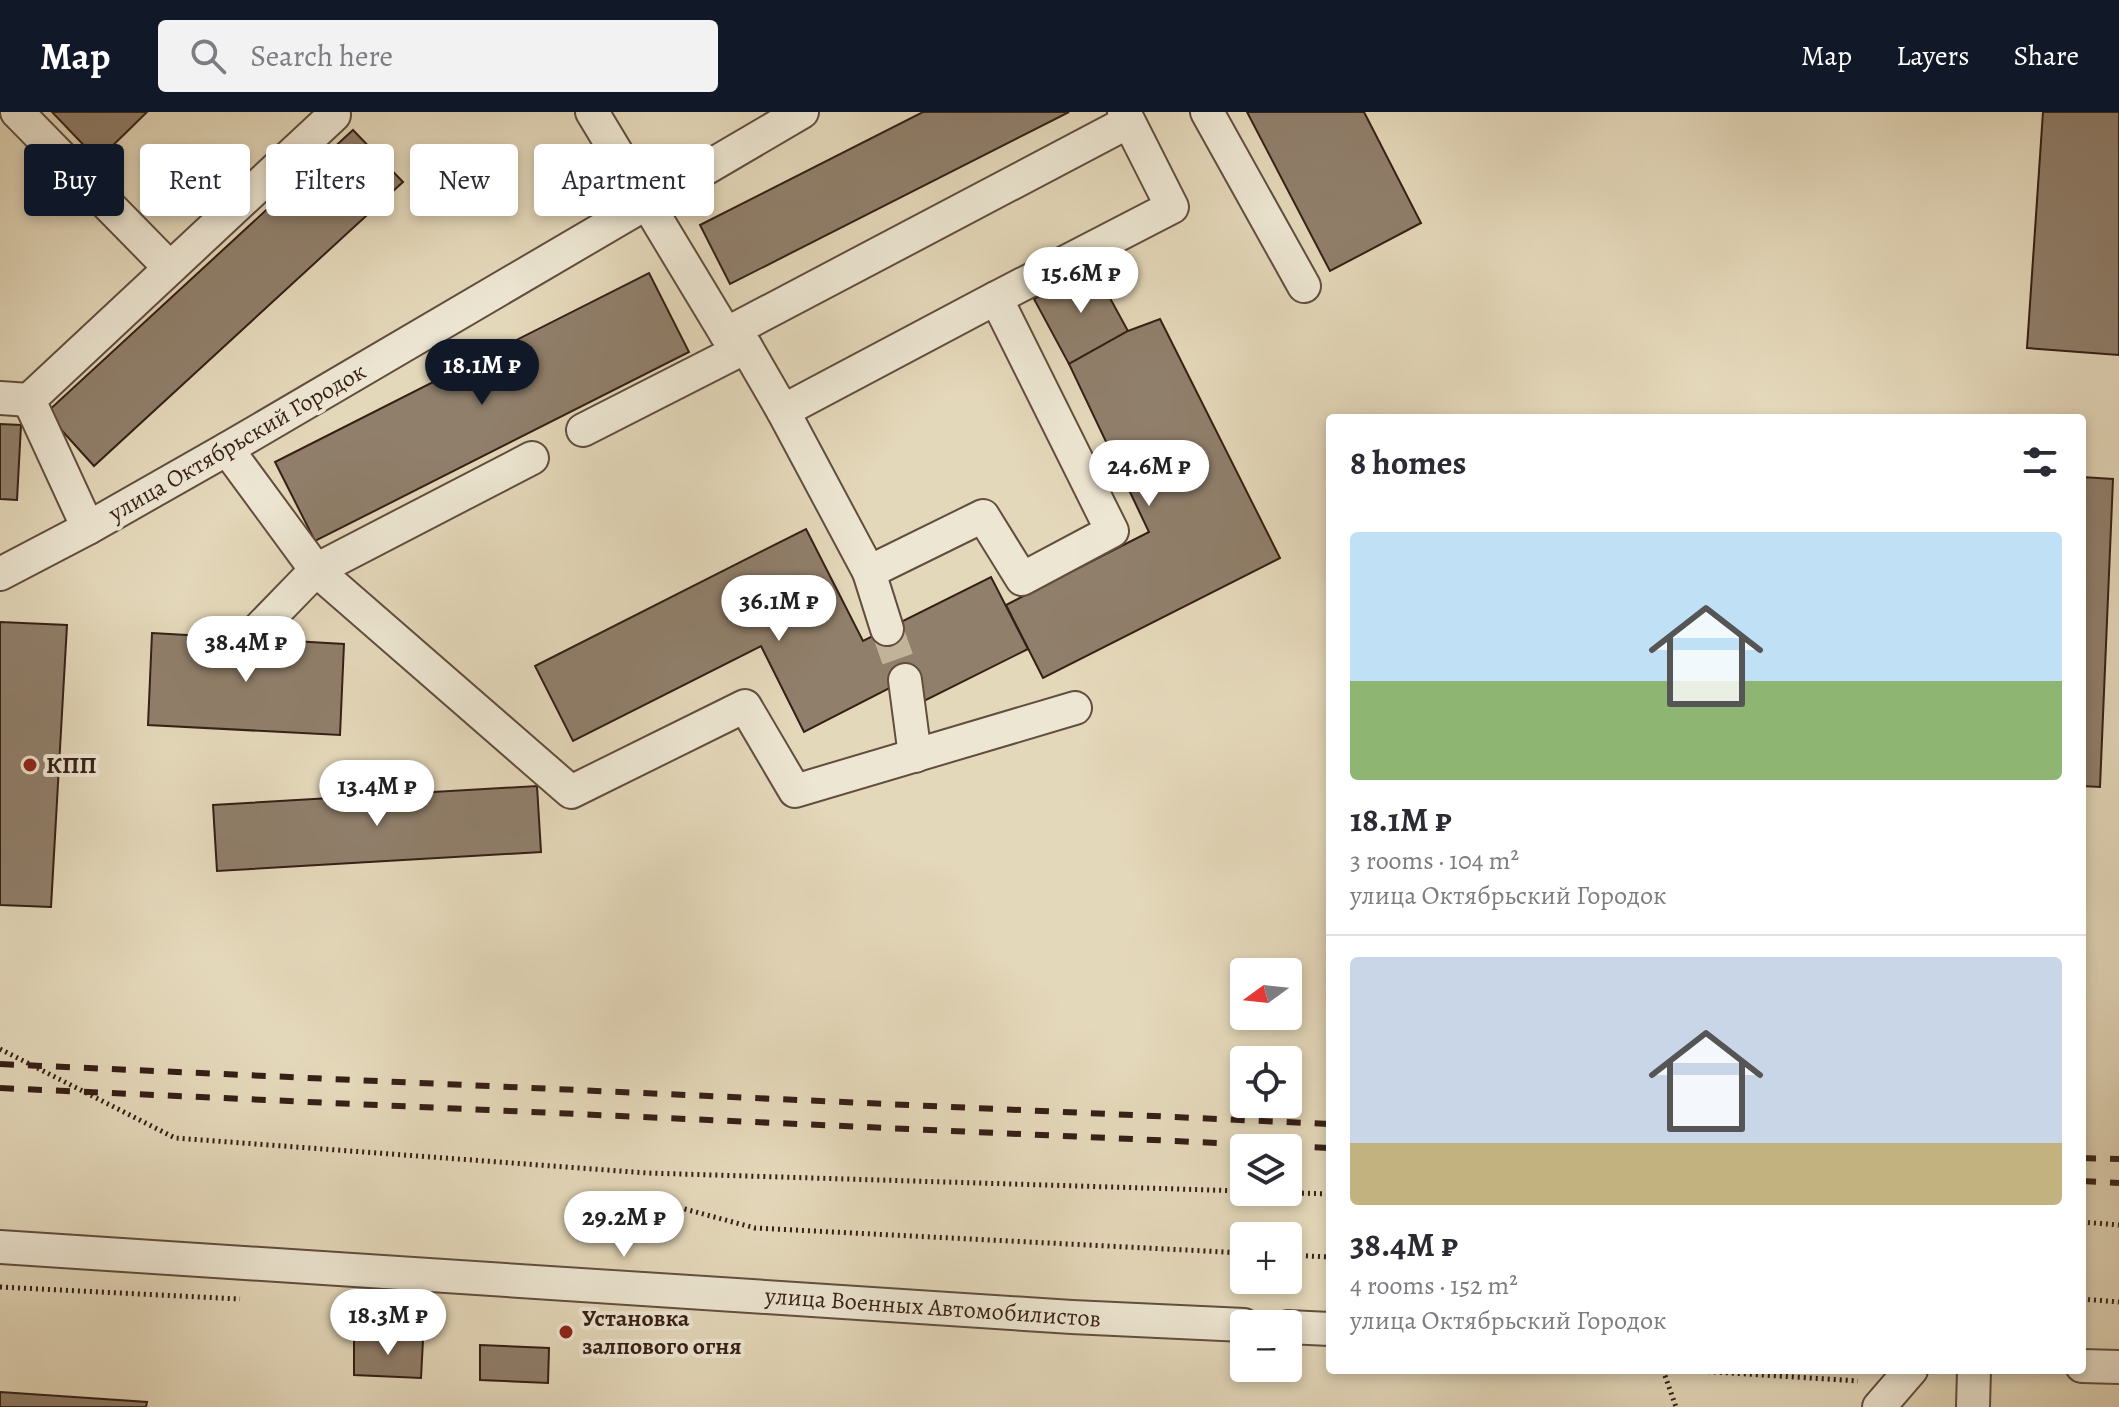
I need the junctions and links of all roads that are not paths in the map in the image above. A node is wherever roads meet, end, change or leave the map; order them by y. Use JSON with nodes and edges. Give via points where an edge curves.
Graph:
{"nodes":[{"id":1,"x":17,"y":112,"type":"edge"},
{"id":2,"x":592,"y":112,"type":"edge"},
{"id":3,"x":802,"y":112,"type":"edge"},
{"id":4,"x":1207,"y":112,"type":"edge"},
{"id":5,"x":334,"y":115,"type":"dead end"},
{"id":6,"x":1126,"y":117,"type":"edge"},
{"id":7,"x":611,"y":144,"type":"edge"},
{"id":8,"x":714,"y":164,"type":"edge"},
{"id":9,"x":626,"y":216,"type":"edge"},
{"id":10,"x":655,"y":216,"type":"edge"},
{"id":11,"x":170,"y":268,"type":"junction"},
{"id":12,"x":1304,"y":286,"type":"dead end"},
{"id":13,"x":996,"y":298,"type":"junction"},
{"id":14,"x":736,"y":340,"type":"junction"},
{"id":15,"x":14,"y":399,"type":"edge"},
{"id":16,"x":783,"y":411,"type":"junction"},
{"id":17,"x":583,"y":430,"type":"dead end"},
{"id":18,"x":227,"y":449,"type":"junction"},
{"id":19,"x":532,"y":458,"type":"dead end"},
{"id":20,"x":88,"y":528,"type":"junction"},
{"id":21,"x":316,"y":570,"type":"junction"},
{"id":22,"x":869,"y":572,"type":"junction"},
{"id":23,"x":0,"y":574,"type":"edge"},
{"id":24,"x":887,"y":629,"type":"tunnel mouth"},
{"id":25,"x":250,"y":638,"type":"dead end"},
{"id":26,"x":905,"y":680,"type":"tunnel mouth"},
{"id":27,"x":1075,"y":708,"type":"dead end"},
{"id":28,"x":915,"y":756,"type":"junction"},
{"id":29,"x":0,"y":1247,"type":"edge"},
{"id":30,"x":1230,"y":1324,"type":"edge"},
{"id":31,"x":1302,"y":1328,"type":"edge"},
{"id":32,"x":1326,"y":1329,"type":"edge"},
{"id":33,"x":2086,"y":1366,"type":"edge"},
{"id":34,"x":2119,"y":1367,"type":"edge"},
{"id":35,"x":1905,"y":1374,"type":"edge"},
{"id":36,"x":1974,"y":1374,"type":"edge"},
{"id":37,"x":1873,"y":1394,"type":"edge"},
{"id":38,"x":1973,"y":1407,"type":"edge"}],
"edges":[{"from":1,"to":11,"type":"street"},
{"from":2,"to":7,"type":"street"},
{"from":3,"to":8,"type":"street","name":"улица Октябрьский Городок"},
{"from":4,"to":12,"type":"street"},
{"from":5,"to":11,"type":"street"},
{"from":6,"to":13,"type":"street","via":[[1172,207]]},
{"from":6,"to":14,"type":"street"},
{"from":9,"to":18,"type":"street","name":"улица Октябрьский Городок"},
{"from":10,"to":14,"type":"street"},
{"from":11,"to":15,"type":"street"},
{"from":13,"to":16,"type":"street"},
{"from":13,"to":22,"type":"street","via":[[1112,531],[1022,579],[983,516]]},
{"from":14,"to":16,"type":"street"},
{"from":14,"to":17,"type":"street"},
{"from":15,"to":20,"type":"street"},
{"from":16,"to":22,"type":"street"},
{"from":18,"to":20,"type":"street","name":"улица Октябрьский Городок"},
{"from":18,"to":21,"type":"street"},
{"from":19,"to":21,"type":"street"},
{"from":20,"to":23,"type":"street","name":"улица Октябрьский Городок"},
{"from":21,"to":25,"type":"street"},
{"from":21,"to":28,"type":"street","via":[[571,792],[745,706],[795,791]]},
{"from":22,"to":24,"type":"street"},
{"from":26,"to":28,"type":"street"},
{"from":27,"to":28,"type":"street"},
{"from":29,"to":30,"type":"street","name":"улица Военных Автомобилистов"},
{"from":31,"to":32,"type":"street"},
{"from":33,"to":34,"type":"street"},
{"from":35,"to":37,"type":"street"},
{"from":36,"to":38,"type":"street"}]}
